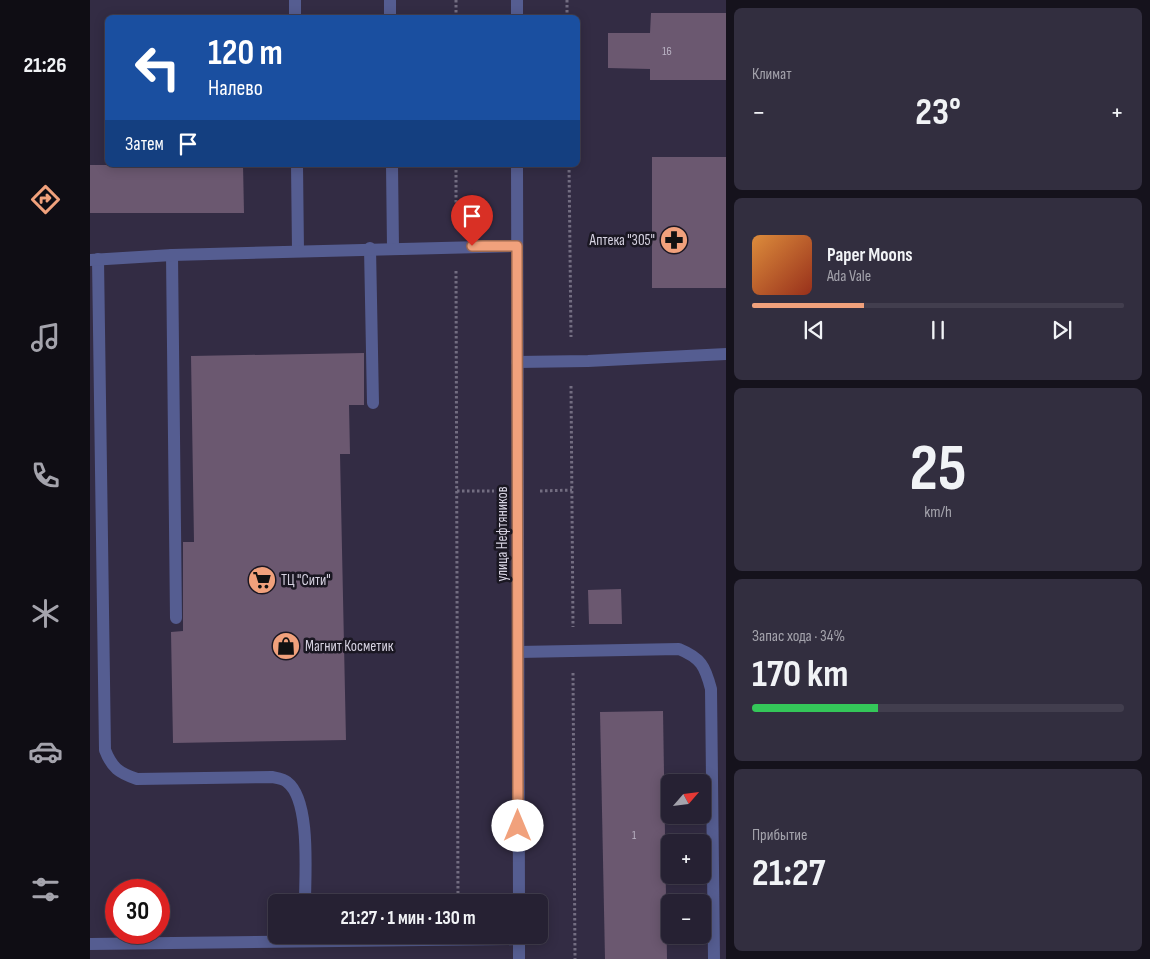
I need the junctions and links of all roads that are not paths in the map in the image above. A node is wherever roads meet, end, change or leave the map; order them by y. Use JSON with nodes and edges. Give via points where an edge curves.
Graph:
{"nodes":[{"id":1,"x":295,"y":0,"type":"edge"},
{"id":2,"x":390,"y":0,"type":"edge"},
{"id":3,"x":517,"y":0,"type":"edge"},
{"id":4,"x":295,"y":15,"type":"edge"},
{"id":5,"x":390,"y":15,"type":"edge"},
{"id":6,"x":517,"y":15,"type":"edge"},
{"id":7,"x":297,"y":167,"type":"edge"},
{"id":8,"x":392,"y":167,"type":"edge"},
{"id":9,"x":517,"y":167,"type":"edge"},
{"id":10,"x":517,"y":246,"type":"junction"},
{"id":11,"x":370,"y":248,"type":"junction"},
{"id":12,"x":392,"y":248,"type":"junction"},
{"id":13,"x":298,"y":250,"type":"junction"},
{"id":14,"x":172,"y":255,"type":"junction"},
{"id":15,"x":94,"y":260,"type":"edge"},
{"id":16,"x":726,"y":354,"type":"edge"},
{"id":17,"x":518,"y":362,"type":"junction"},
{"id":18,"x":372,"y":403,"type":"dead end"},
{"id":19,"x":176,"y":618,"type":"dead end"},
{"id":20,"x":518,"y":652,"type":"junction"},
{"id":21,"x":305,"y":894,"type":"edge"},
{"id":22,"x":519,"y":894,"type":"edge"},
{"id":23,"x":720,"y":925,"type":"edge"},
{"id":24,"x":268,"y":939,"type":"edge"},
{"id":25,"x":90,"y":944,"type":"edge"},
{"id":26,"x":519,"y":944,"type":"edge"},
{"id":27,"x":519,"y":959,"type":"edge"},
{"id":28,"x":714,"y":959,"type":"edge"}],
"edges":[{"from":1,"to":4,"type":"street"},
{"from":2,"to":5,"type":"street"},
{"from":3,"to":6,"type":"street"},
{"from":7,"to":13,"type":"street"},
{"from":8,"to":12,"type":"street"},
{"from":9,"to":10,"type":"street","name":"улица Нефтяников"},
{"from":10,"to":12,"type":"street"},
{"from":10,"to":17,"type":"street","name":"улица Нефтяников"},
{"from":11,"to":12,"type":"street"},
{"from":11,"to":13,"type":"street"},
{"from":11,"to":18,"type":"street"},
{"from":13,"to":14,"type":"street"},
{"from":14,"to":15,"type":"street"},
{"from":14,"to":19,"type":"street"},
{"from":15,"to":21,"type":"street","via":[[105,750],[110,764],[137,779],[272,777],[287,781],[298,795],[304,814]]},
{"from":16,"to":17,"type":"street"},
{"from":17,"to":20,"type":"street","name":"улица Нефтяников"},
{"from":20,"to":22,"type":"street","name":"улица Нефтяников"},
{"from":20,"to":23,"type":"street","via":[[679,649],[694,655],[706,671],[711,689]]},
{"from":23,"to":28,"type":"street"},
{"from":24,"to":25,"type":"street"},
{"from":26,"to":27,"type":"street"}]}
